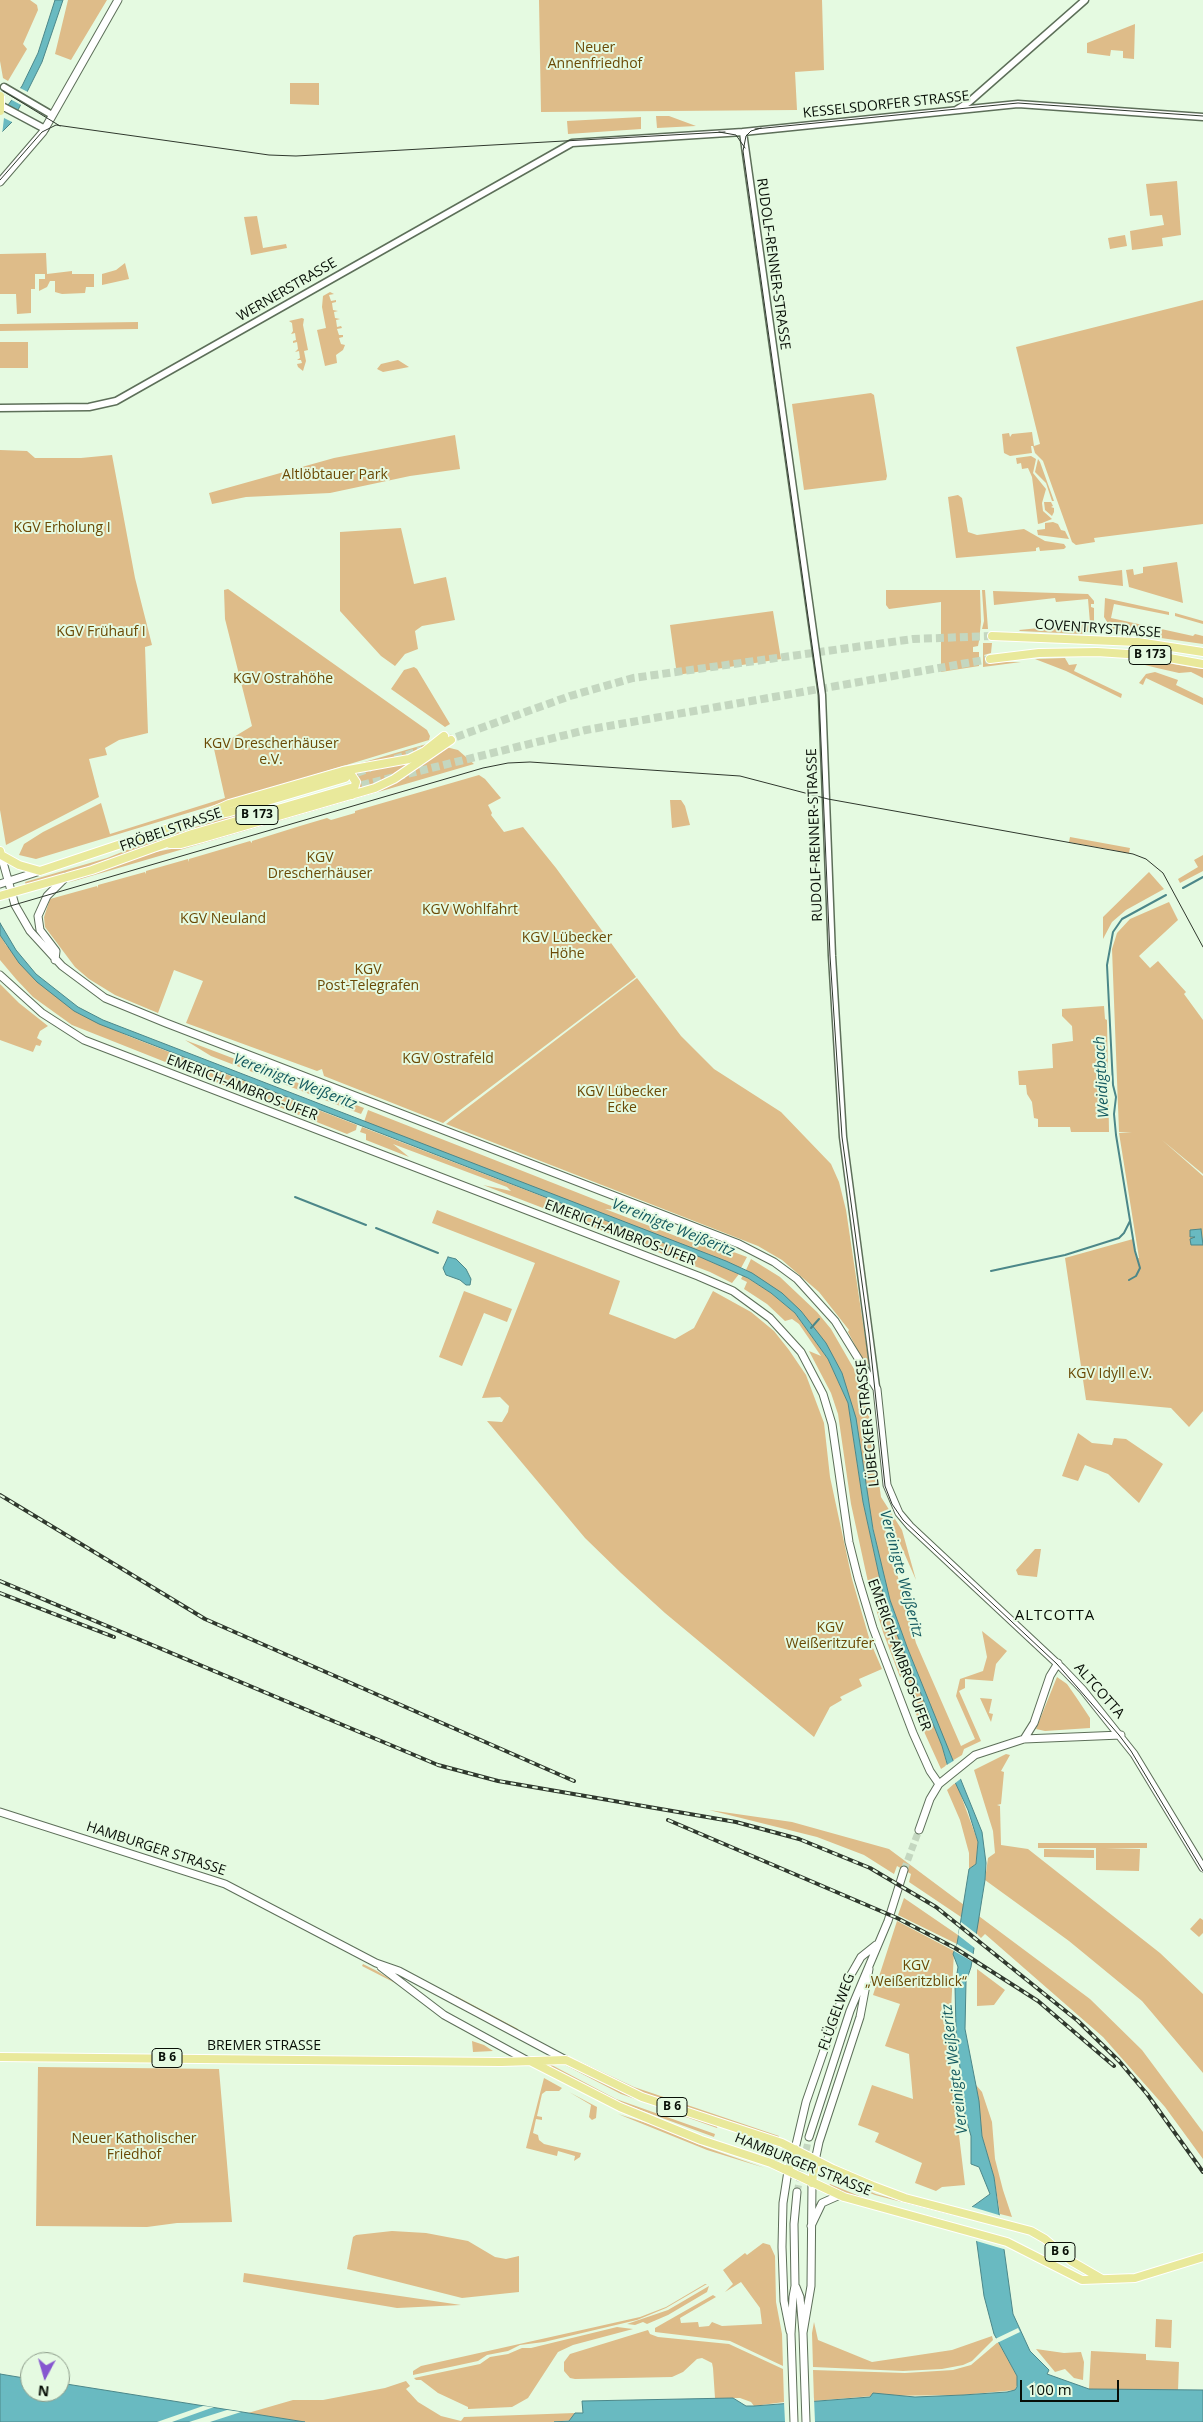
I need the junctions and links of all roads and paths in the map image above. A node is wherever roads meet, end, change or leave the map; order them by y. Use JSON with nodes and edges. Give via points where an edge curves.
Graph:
{"nodes":[{"id":1,"x":118,"y":0,"type":"edge"},
{"id":2,"x":1085,"y":0,"type":"edge"},
{"id":3,"x":4,"y":87,"type":"dead end"},
{"id":4,"x":0,"y":96,"type":"edge"},
{"id":5,"x":0,"y":105,"type":"edge"},
{"id":6,"x":955,"y":110,"type":"junction"},
{"id":7,"x":0,"y":111,"type":"edge"},
{"id":8,"x":52,"y":115,"type":"junction"},
{"id":9,"x":1203,"y":117,"type":"edge"},
{"id":10,"x":45,"y":128,"type":"junction"},
{"id":11,"x":743,"y":132,"type":"junction"},
{"id":12,"x":572,"y":143,"type":"joint"},
{"id":13,"x":0,"y":182,"type":"edge"},
{"id":14,"x":0,"y":408,"type":"edge"},
{"id":15,"x":992,"y":636,"type":"tunnel mouth"},
{"id":16,"x":1098,"y":640,"type":"junction"},
{"id":17,"x":1097,"y":652,"type":"junction"},
{"id":18,"x":1203,"y":652,"type":"edge"},
{"id":19,"x":990,"y":659,"type":"tunnel mouth"},
{"id":20,"x":1203,"y":664,"type":"edge"},
{"id":21,"x":344,"y":774,"type":"junction"},
{"id":22,"x":351,"y":791,"type":"junction"},
{"id":23,"x":0,"y":853,"type":"edge"},
{"id":24,"x":40,"y":871,"type":"junction"},
{"id":25,"x":66,"y":877,"type":"junction"},
{"id":26,"x":4,"y":883,"type":"edge"},
{"id":27,"x":5,"y":894,"type":"edge"},
{"id":28,"x":55,"y":960,"type":"junction"},
{"id":29,"x":0,"y":975,"type":"edge"},
{"id":30,"x":846,"y":1171,"type":"joint"},
{"id":31,"x":877,"y":1389,"type":"junction"},
{"id":32,"x":1058,"y":1663,"type":"junction"},
{"id":33,"x":1121,"y":1735,"type":"junction"},
{"id":34,"x":1024,"y":1739,"type":"junction"},
{"id":35,"x":939,"y":1784,"type":"junction"},
{"id":36,"x":0,"y":1812,"type":"edge"},
{"id":37,"x":919,"y":1830,"type":"tunnel mouth"},
{"id":38,"x":1203,"y":1868,"type":"edge"},
{"id":39,"x":904,"y":1870,"type":"tunnel mouth"},
{"id":40,"x":878,"y":1944,"type":"junction"},
{"id":41,"x":869,"y":1961,"type":"junction"},
{"id":42,"x":379,"y":1965,"type":"junction"},
{"id":43,"x":0,"y":2057,"type":"edge"},
{"id":44,"x":528,"y":2060,"type":"junction"},
{"id":45,"x":566,"y":2060,"type":"junction"},
{"id":46,"x":809,"y":2137,"type":"tunnel mouth"},
{"id":47,"x":795,"y":2149,"type":"junction"},
{"id":48,"x":816,"y":2161,"type":"junction"},
{"id":49,"x":788,"y":2171,"type":"junction"},
{"id":50,"x":812,"y":2182,"type":"junction"},
{"id":51,"x":797,"y":2192,"type":"tunnel mouth"},
{"id":52,"x":840,"y":2195,"type":"junction"},
{"id":53,"x":810,"y":2231,"type":"junction"},
{"id":54,"x":1203,"y":2257,"type":"edge"},
{"id":55,"x":1102,"y":2279,"type":"junction"},
{"id":56,"x":796,"y":2286,"type":"junction"},
{"id":57,"x":803,"y":2333,"type":"junction"},
{"id":58,"x":791,"y":2334,"type":"junction"},
{"id":59,"x":794,"y":2422,"type":"edge"},
{"id":60,"x":806,"y":2422,"type":"edge"}],
"edges":[{"from":1,"to":8,"type":"main road"},
{"from":2,"to":6,"type":"street","via":[[969,102]]},
{"from":3,"to":8,"type":"street"},
{"from":4,"to":7,"type":"main road","bridge":true},
{"from":5,"to":10,"type":"street"},
{"from":6,"to":9,"type":"street","name":"KESSELSDORFER STRASSE","via":[[1018,104]]},
{"from":6,"to":11,"type":"street","name":"KESSELSDORFER STRASSE"},
{"from":8,"to":10,"type":"main road"},
{"from":10,"to":13,"type":"main road"},
{"from":11,"to":12,"type":"street","name":"KESSELSDORFER STRASSE"},
{"from":11,"to":30,"type":"street","name":"RUDOLF-RENNER-STRASSE","via":[[822,695],[832,956]]},
{"from":12,"to":14,"type":"street","name":"WERNERSTRASSE","via":[[116,401],[89,407]]},
{"from":15,"to":16,"type":"main road","name":"COVENTRYSTRASSE","number":"B 173"},
{"from":16,"to":17,"type":"main road"},
{"from":16,"to":18,"type":"main road","name":"COVENTRYSTRASSE","number":"B 173","via":[[1159,644]]},
{"from":17,"to":19,"type":"main road","name":"COVENTRYSTRASSE","number":"B 173","via":[[1039,653]]},
{"from":17,"to":20,"type":"main road","name":"COVENTRYSTRASSE","number":"B 173"},
{"from":21,"to":22,"type":"main road","via":[[354,778],[356,787]]},
{"from":21,"to":22,"type":"main road","name":"FRÖBELSTRASSE","via":[[410,759],[447,738],[394,779]]},
{"from":21,"to":24,"type":"main road","name":"FRÖBELSTRASSE","via":[[228,804],[196,819]]},
{"from":22,"to":25,"type":"main road","name":"FRÖBELSTRASSE","via":[[203,838],[165,844]]},
{"from":23,"to":24,"type":"main road","via":[[19,865]]},
{"from":23,"to":26,"type":"main road"},
{"from":24,"to":26,"type":"main road","name":"FRÖBELSTRASSE"},
{"from":25,"to":27,"type":"main road","name":"FRÖBELSTRASSE"},
{"from":25,"to":28,"type":"main road","via":[[43,900],[38,916],[40,930],[56,951]]},
{"from":26,"to":27,"type":"main road"},
{"from":27,"to":28,"type":"main road","via":[[41,946]]},
{"from":28,"to":31,"type":"main road","via":[[89,988],[127,1008],[754,1250],[783,1268],[819,1301],[846,1337]]},
{"from":29,"to":35,"type":"main road","name":"EMERICH-AMBROS-UFER","via":[[42,1013],[84,1040],[698,1276],[732,1291],[770,1318],[801,1352],[823,1394],[832,1424],[849,1542],[873,1628],[913,1733]]},
{"from":30,"to":31,"type":"street","name":"LÜBECKER STRASSE"},
{"from":31,"to":32,"type":"main road","name":"LÜBECKER STRASSE","via":[[887,1485],[899,1513]]},
{"from":32,"to":33,"type":"main road","name":"ALTCOTTA"},
{"from":32,"to":34,"type":"main road","via":[[1050,1676],[1034,1723]]},
{"from":33,"to":34,"type":"main road"},
{"from":33,"to":38,"type":"main road","name":"ALTCOTTA"},
{"from":34,"to":35,"type":"main road","via":[[988,1749],[965,1762]]},
{"from":35,"to":37,"type":"main road"},
{"from":36,"to":42,"type":"main road","name":"HAMBURGER STRASSE","via":[[217,1880]]},
{"from":39,"to":40,"type":"main road","name":"FLÜGELWEG"},
{"from":40,"to":41,"type":"main road","name":"FLÜGELWEG"},
{"from":40,"to":47,"type":"main road","via":[[862,1957],[849,1978],[806,2102]]},
{"from":41,"to":46,"type":"main road","name":"FLÜGELWEG"},
{"from":41,"to":48,"type":"main road","via":[[860,2017],[819,2142]]},
{"from":42,"to":44,"type":"main road","name":"HAMBURGER STRASSE","via":[[444,2015]]},
{"from":42,"to":45,"type":"main road","name":"HAMBURGER STRASSE","via":[[399,1971]]},
{"from":43,"to":44,"type":"main road","name":"BREMER STRASSE","number":"B 6"},
{"from":44,"to":45,"type":"main road","name":"HAMBURGER STRASSE","number":"B 6"},
{"from":44,"to":49,"type":"main road","name":"HAMBURGER STRASSE","number":"B 6","via":[[620,2107]]},
{"from":45,"to":47,"type":"main road","name":"HAMBURGER STRASSE","number":"B 6","via":[[642,2097]]},
{"from":47,"to":48,"type":"main road","name":"HAMBURGER STRASSE","number":"B 6"},
{"from":47,"to":49,"type":"main road"},
{"from":48,"to":50,"type":"main road"},
{"from":48,"to":55,"type":"main road","name":"HAMBURGER STRASSE","number":"B 6","via":[[905,2198],[1031,2231]]},
{"from":49,"to":50,"type":"main road","name":"HAMBURGER STRASSE","number":"B 6"},
{"from":49,"to":58,"type":"main road","via":[[782,2247],[784,2301]]},
{"from":50,"to":52,"type":"main road","name":"HAMBURGER STRASSE","number":"B 6"},
{"from":50,"to":53,"type":"main road"},
{"from":51,"to":56,"type":"main road","via":[[794,2224]]},
{"from":52,"to":53,"type":"main road","via":[[822,2203]]},
{"from":52,"to":55,"type":"main road","name":"HAMBURGER STRASSE","number":"B 6","via":[[1008,2242],[1082,2280]]},
{"from":53,"to":57,"type":"main road","via":[[811,2286]]},
{"from":54,"to":55,"type":"main road","name":"HAMBURGER STRASSE","number":"B 6","via":[[1148,2275]]},
{"from":56,"to":57,"type":"main road"},
{"from":56,"to":58,"type":"main road"},
{"from":57,"to":60,"type":"main road"},
{"from":58,"to":59,"type":"main road"}]}
